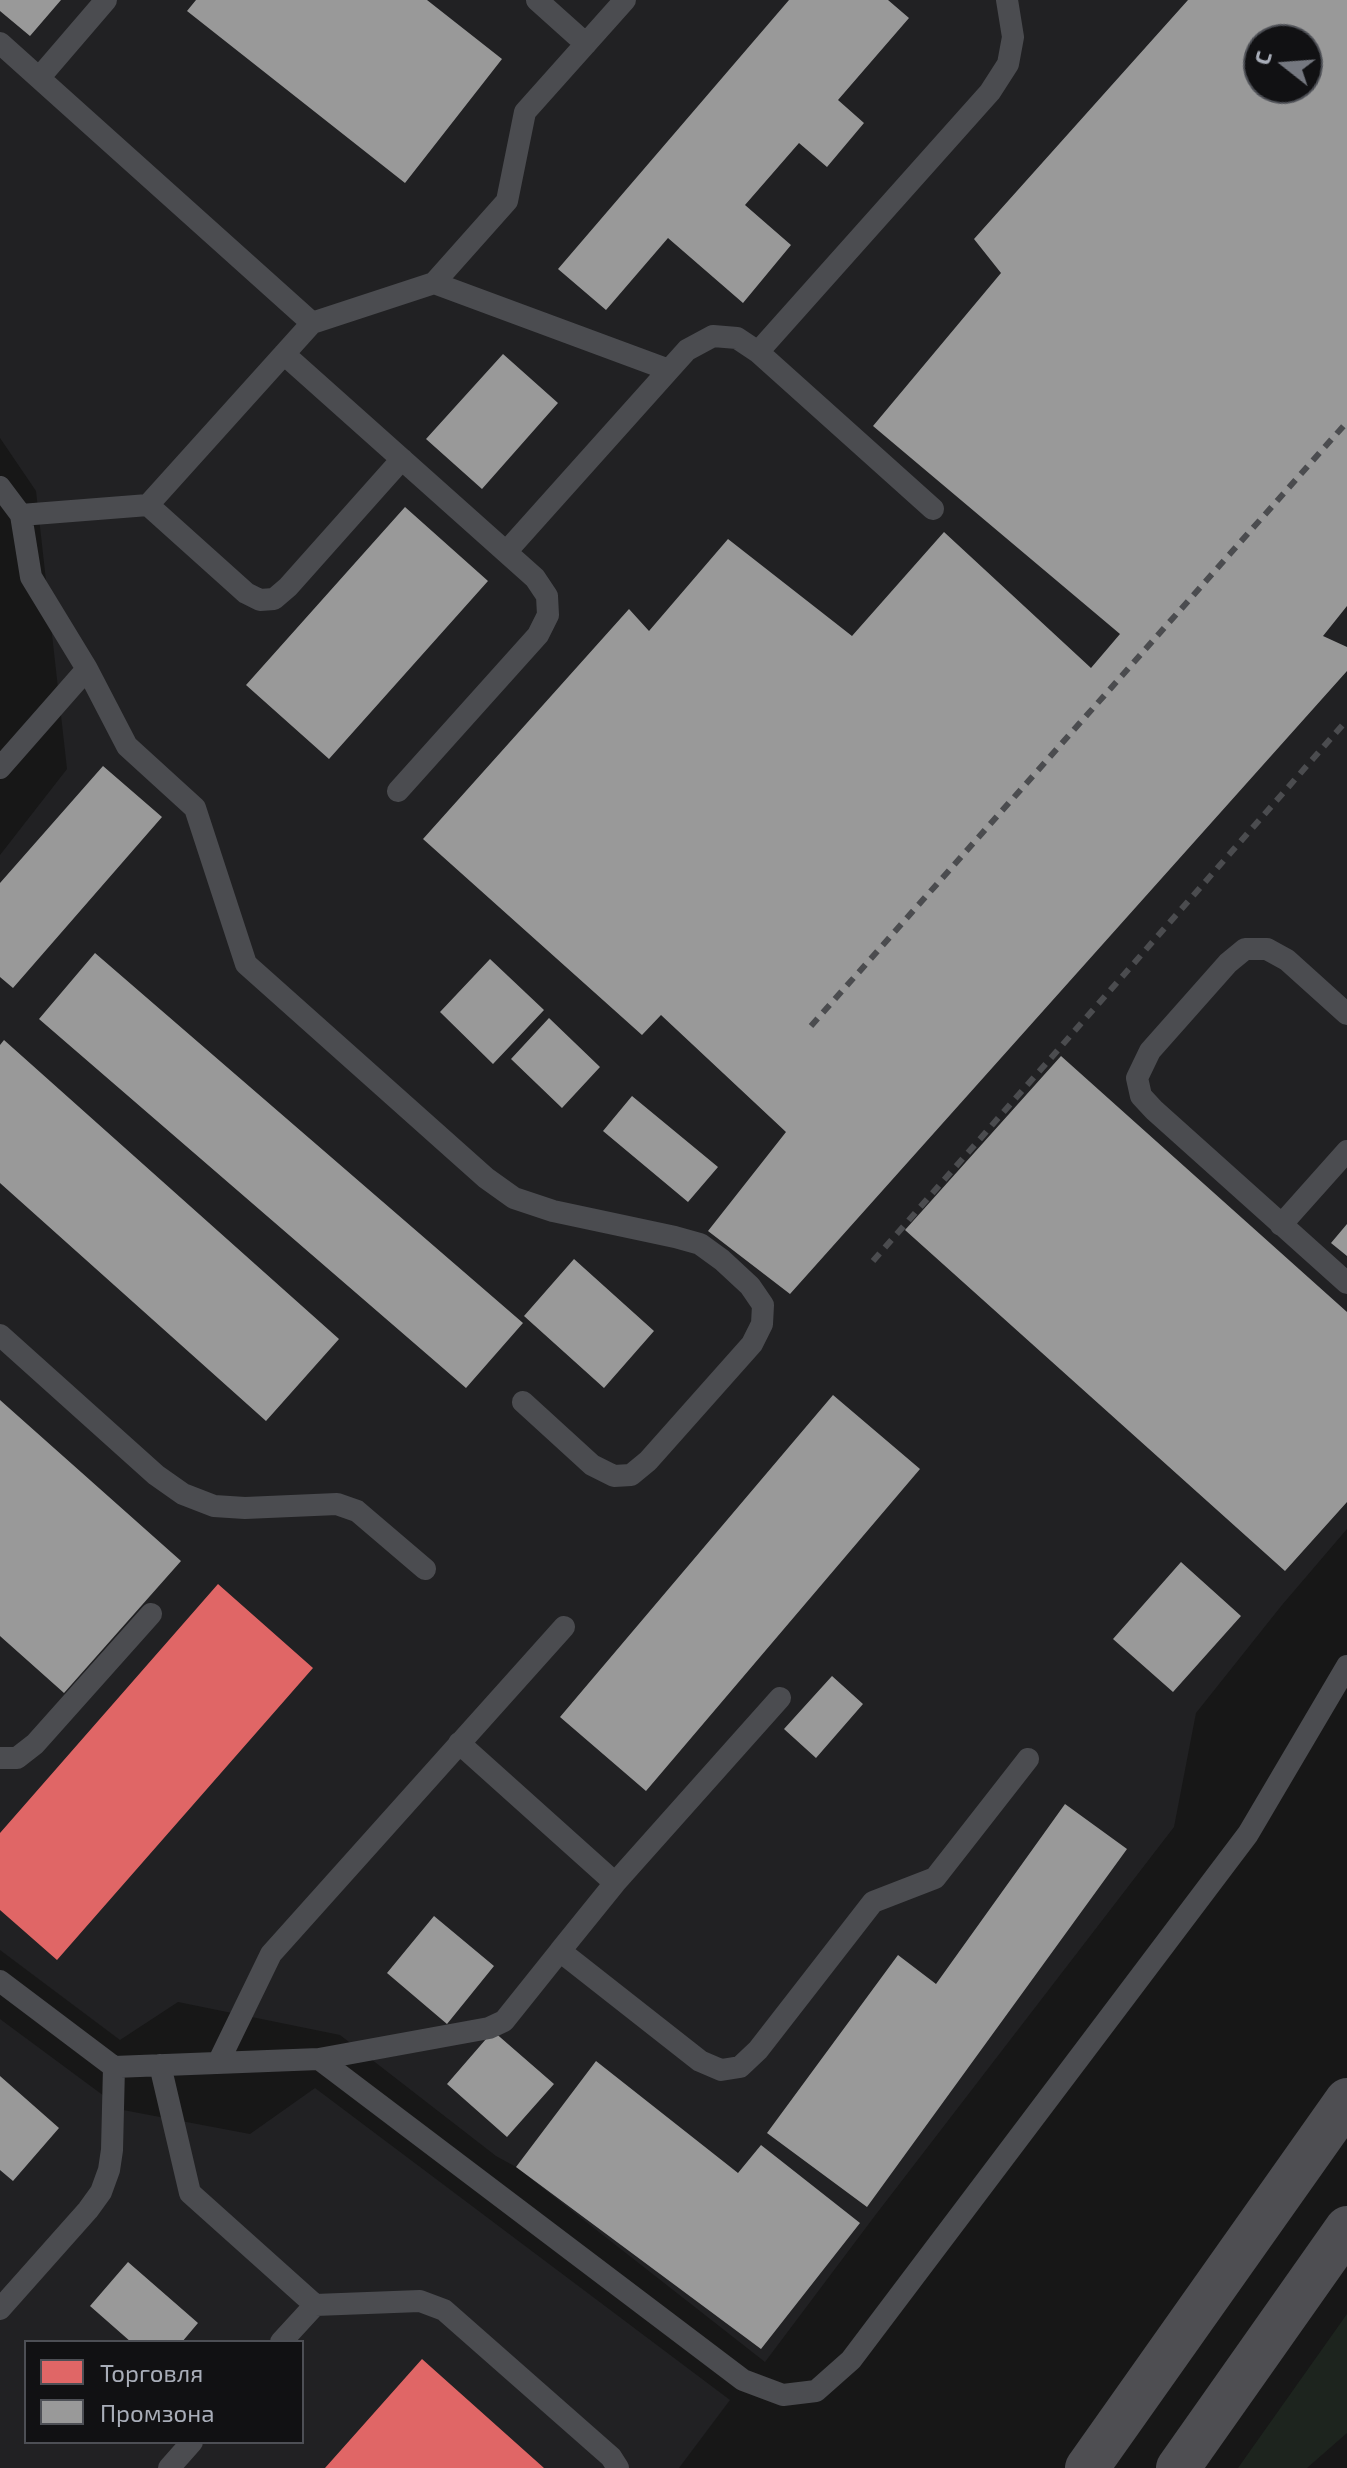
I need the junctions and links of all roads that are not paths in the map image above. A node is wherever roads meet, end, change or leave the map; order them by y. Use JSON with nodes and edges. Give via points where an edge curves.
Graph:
{"nodes":[{"id":1,"x":106,"y":0,"type":"edge"},
{"id":2,"x":537,"y":0,"type":"edge"},
{"id":3,"x":625,"y":0,"type":"edge"},
{"id":4,"x":1007,"y":0,"type":"edge"},
{"id":5,"x":0,"y":43,"type":"edge"},
{"id":6,"x":586,"y":44,"type":"junction"},
{"id":7,"x":39,"y":78,"type":"junction"},
{"id":8,"x":434,"y":283,"type":"junction"},
{"id":9,"x":312,"y":323,"type":"junction"},
{"id":10,"x":758,"y":352,"type":"junction"},
{"id":11,"x":284,"y":354,"type":"junction"},
{"id":12,"x":669,"y":370,"type":"junction"},
{"id":13,"x":402,"y":459,"type":"junction"},
{"id":14,"x":0,"y":487,"type":"edge"},
{"id":15,"x":148,"y":505,"type":"junction"},
{"id":16,"x":933,"y":509,"type":"dead end"},
{"id":17,"x":21,"y":515,"type":"junction"},
{"id":18,"x":506,"y":552,"type":"junction"},
{"id":19,"x":87,"y":669,"type":"junction"},
{"id":20,"x":0,"y":768,"type":"edge"},
{"id":21,"x":398,"y":791,"type":"dead end"},
{"id":22,"x":1347,"y":1014,"type":"edge"},
{"id":23,"x":1347,"y":1151,"type":"edge"},
{"id":24,"x":1281,"y":1225,"type":"junction"},
{"id":25,"x":1347,"y":1283,"type":"edge"},
{"id":26,"x":0,"y":1335,"type":"edge"},
{"id":27,"x":523,"y":1402,"type":"dead end"},
{"id":28,"x":425,"y":1569,"type":"dead end"},
{"id":29,"x":151,"y":1614,"type":"dead end"},
{"id":30,"x":564,"y":1627,"type":"dead end"},
{"id":31,"x":1347,"y":1666,"type":"edge"},
{"id":32,"x":780,"y":1698,"type":"dead end"},
{"id":33,"x":459,"y":1743,"type":"junction"},
{"id":34,"x":0,"y":1758,"type":"edge"},
{"id":35,"x":1028,"y":1759,"type":"dead end"},
{"id":36,"x":615,"y":1883,"type":"junction"},
{"id":37,"x":560,"y":1951,"type":"junction"},
{"id":38,"x":0,"y":1981,"type":"edge"},
{"id":39,"x":319,"y":2059,"type":"junction"},
{"id":40,"x":218,"y":2063,"type":"junction"},
{"id":41,"x":160,"y":2065,"type":"junction"},
{"id":42,"x":114,"y":2067,"type":"junction"},
{"id":43,"x":1347,"y":2100,"type":"edge"},
{"id":44,"x":1347,"y":2228,"type":"edge"},
{"id":45,"x":315,"y":2305,"type":"junction"},
{"id":46,"x":0,"y":2309,"type":"edge"},
{"id":47,"x":283,"y":2340,"type":"edge"},
{"id":48,"x":190,"y":2444,"type":"edge"},
{"id":49,"x":169,"y":2468,"type":"edge"},
{"id":50,"x":618,"y":2468,"type":"edge"},
{"id":51,"x":1087,"y":2468,"type":"edge"},
{"id":52,"x":1178,"y":2468,"type":"edge"}],
"edges":[{"from":1,"to":7,"type":"lane"},
{"from":2,"to":6,"type":"lane"},
{"from":3,"to":6,"type":"lane"},
{"from":4,"to":10,"type":"lane","via":[[1013,37],[1008,64],[990,92]]},
{"from":5,"to":7,"type":"lane"},
{"from":6,"to":8,"type":"lane","via":[[525,112],[507,201]]},
{"from":7,"to":9,"type":"lane"},
{"from":8,"to":9,"type":"lane"},
{"from":8,"to":12,"type":"lane"},
{"from":9,"to":11,"type":"lane"},
{"from":10,"to":12,"type":"lane","via":[[737,338],[713,336],[687,350]]},
{"from":10,"to":16,"type":"lane"},
{"from":11,"to":13,"type":"lane"},
{"from":11,"to":15,"type":"lane"},
{"from":12,"to":18,"type":"lane"},
{"from":13,"to":15,"type":"lane","via":[[274,599],[246,593]]},
{"from":13,"to":18,"type":"lane"},
{"from":14,"to":17,"type":"lane"},
{"from":15,"to":17,"type":"lane"},
{"from":17,"to":19,"type":"lane","via":[[31,577]]},
{"from":18,"to":21,"type":"lane","via":[[535,578],[547,596],[548,615],[538,635]]},
{"from":19,"to":20,"type":"lane"},
{"from":19,"to":27,"type":"lane","via":[[127,746],[195,808],[246,964],[514,1198],[700,1244],[750,1286],[763,1305],[762,1324],[752,1344],[631,1475],[614,1476],[592,1465]]},
{"from":22,"to":24,"type":"lane","via":[[1287,960],[1267,949],[1245,949],[1150,1051],[1137,1078],[1141,1096],[1154,1110]]},
{"from":23,"to":24,"type":"lane"},
{"from":24,"to":25,"type":"lane"},
{"from":26,"to":28,"type":"lane","via":[[183,1494],[214,1506],[337,1504],[357,1511]]},
{"from":29,"to":34,"type":"lane","via":[[35,1744],[17,1758]]},
{"from":30,"to":33,"type":"lane"},
{"from":31,"to":39,"type":"lane","via":[[1248,1834],[851,2360],[816,2391],[783,2395],[743,2380]]},
{"from":32,"to":36,"type":"lane"},
{"from":33,"to":36,"type":"lane"},
{"from":33,"to":40,"type":"lane","via":[[271,1954]]},
{"from":35,"to":37,"type":"lane","via":[[935,1878],[873,1902],[740,2067],[721,2070],[700,2061]]},
{"from":36,"to":37,"type":"lane"},
{"from":37,"to":39,"type":"lane","via":[[504,2021],[489,2028]]},
{"from":38,"to":42,"type":"lane"},
{"from":39,"to":40,"type":"lane"},
{"from":40,"to":41,"type":"lane"},
{"from":41,"to":42,"type":"lane"},
{"from":41,"to":45,"type":"lane","via":[[190,2193]]},
{"from":42,"to":46,"type":"lane","via":[[112,2150],[101,2192]]},
{"from":43,"to":51,"type":"highway"},
{"from":44,"to":52,"type":"highway"},
{"from":45,"to":47,"type":"lane"},
{"from":45,"to":50,"type":"lane","via":[[420,2301],[444,2310]]},
{"from":48,"to":49,"type":"lane"}]}
